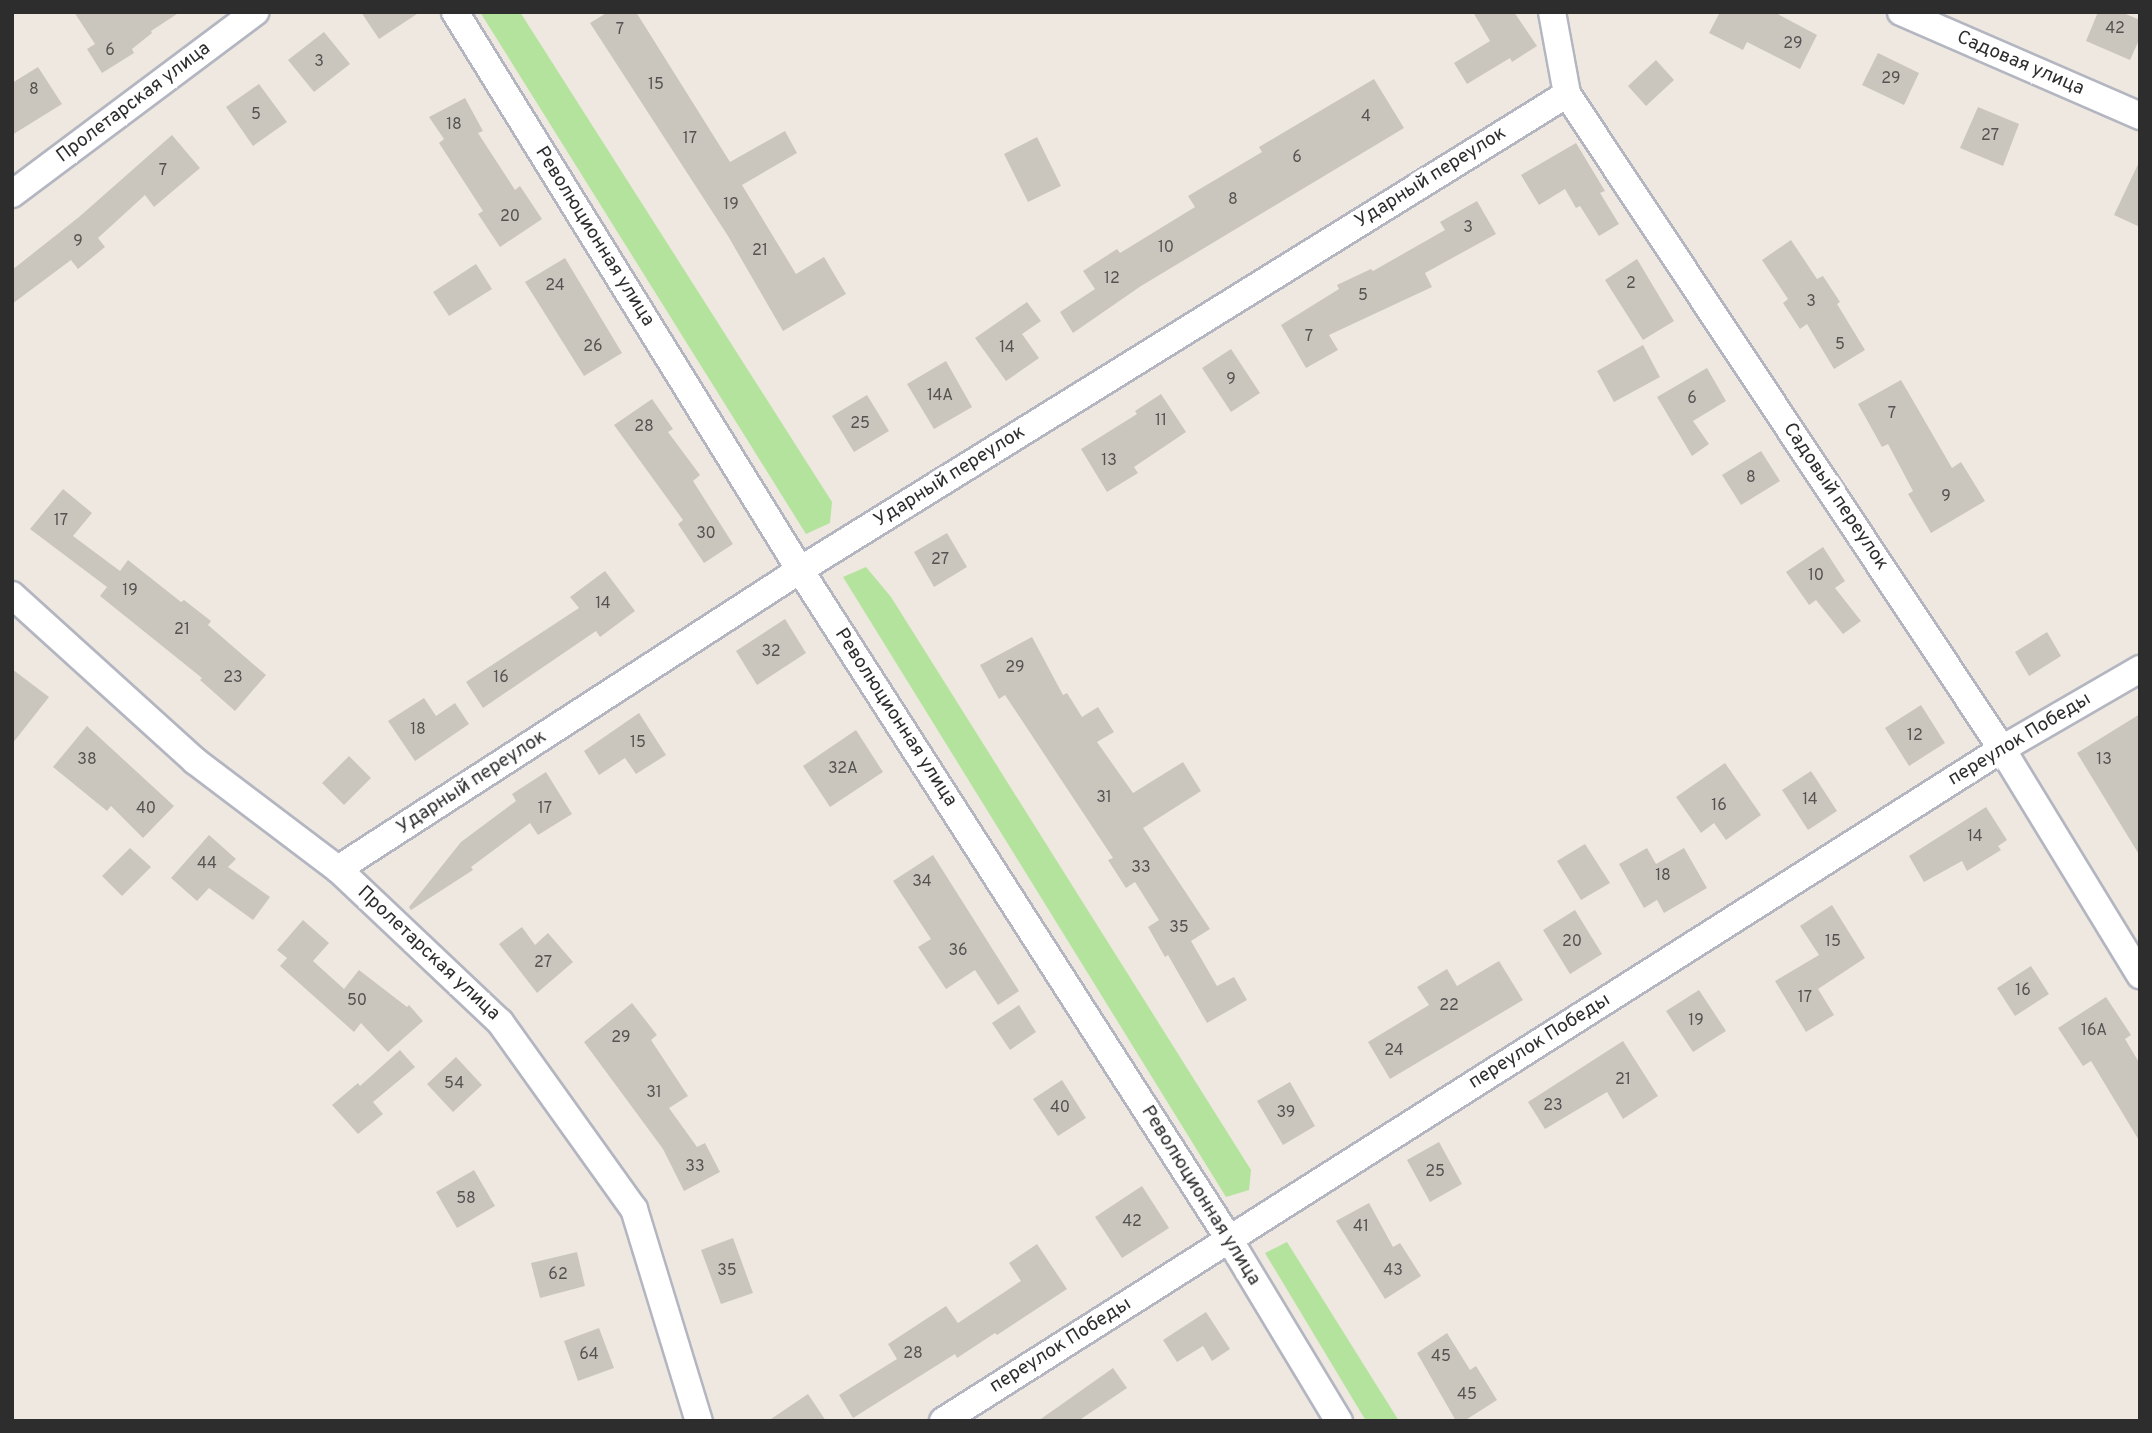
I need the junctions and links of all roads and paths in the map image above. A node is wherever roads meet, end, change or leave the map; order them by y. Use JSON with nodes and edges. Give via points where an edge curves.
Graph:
{"nodes":[{"id":1,"x":256,"y":12,"type":"edge"},
{"id":2,"x":455,"y":12,"type":"edge"},
{"id":3,"x":1552,"y":12,"type":"edge"},
{"id":4,"x":1901,"y":12,"type":"edge"},
{"id":5,"x":1567,"y":94,"type":"junction"},
{"id":6,"x":2140,"y":116,"type":"edge"},
{"id":7,"x":12,"y":194,"type":"edge"},
{"id":8,"x":800,"y":570,"type":"junction"},
{"id":9,"x":12,"y":595,"type":"edge"},
{"id":10,"x":2140,"y":669,"type":"edge"},
{"id":11,"x":2002,"y":749,"type":"junction"},
{"id":12,"x":338,"y":869,"type":"junction"},
{"id":13,"x":2140,"y":975,"type":"edge"},
{"id":14,"x":1230,"y":1240,"type":"junction"},
{"id":15,"x":699,"y":1421,"type":"edge"},
{"id":16,"x":943,"y":1421,"type":"edge"},
{"id":17,"x":1339,"y":1421,"type":"edge"}],
"edges":[{"from":1,"to":7,"type":"street","name":"Пролетарская улица"},
{"from":2,"to":8,"type":"street","name":"Революционная улица"},
{"from":3,"to":5,"type":"street","name":"Садовый переулок"},
{"from":4,"to":6,"type":"street","name":"Садовая улица"},
{"from":5,"to":8,"type":"street","name":"Ударный переулок"},
{"from":5,"to":11,"type":"street","name":"Садовый переулок"},
{"from":8,"to":12,"type":"street","name":"Ударный переулок"},
{"from":8,"to":14,"type":"street","name":"Революционная улица"},
{"from":9,"to":12,"type":"street","name":"Пролетарская улица","via":[[195,761]]},
{"from":10,"to":11,"type":"street","name":"переулок Победы"},
{"from":11,"to":13,"type":"street","name":"Садовый переулок"},
{"from":11,"to":14,"type":"street","name":"переулок Победы"},
{"from":12,"to":15,"type":"street","name":"Пролетарская улица","via":[[500,1021],[634,1209]]},
{"from":14,"to":16,"type":"street","name":"переулок Победы"},
{"from":14,"to":17,"type":"street","name":"Революционная улица"}]}
